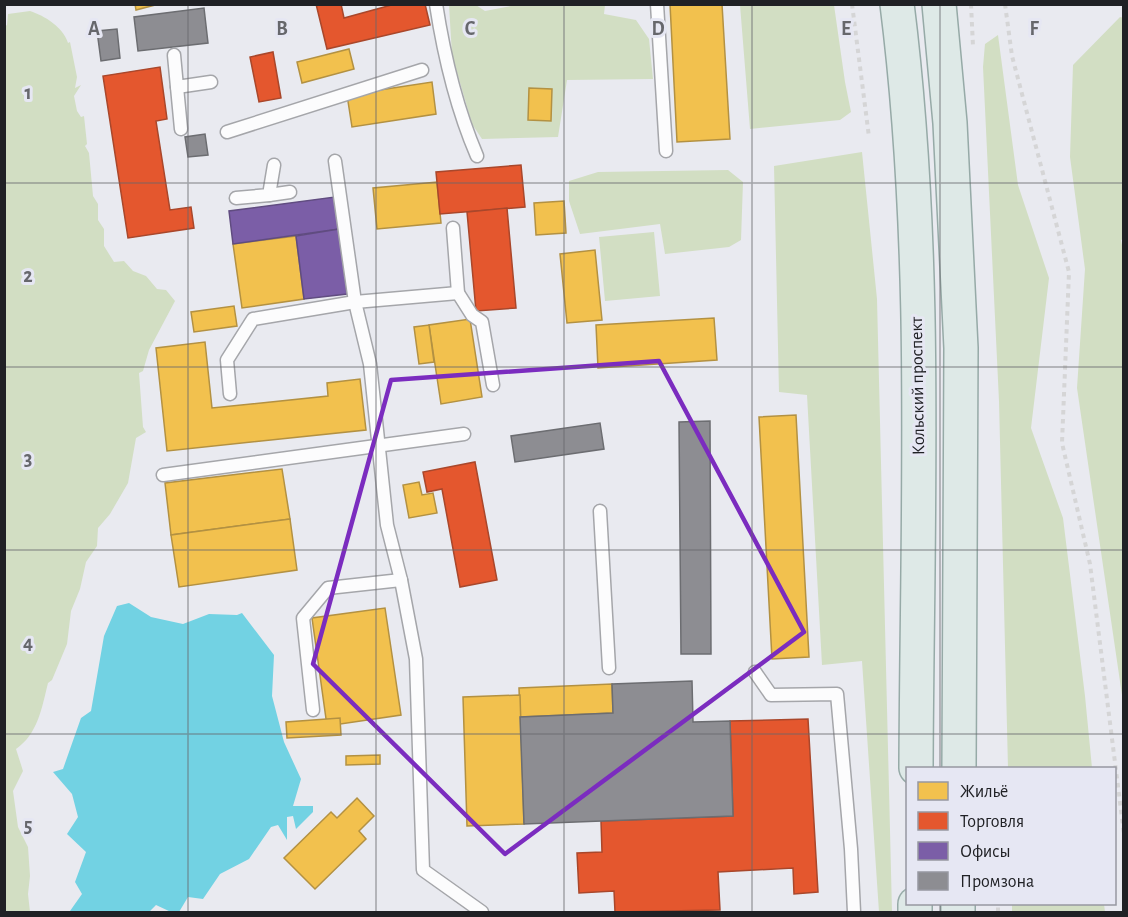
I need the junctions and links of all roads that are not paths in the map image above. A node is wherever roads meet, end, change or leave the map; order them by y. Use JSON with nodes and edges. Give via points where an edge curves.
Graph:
{"nodes":[{"id":1,"x":436,"y":4,"type":"edge"},
{"id":2,"x":657,"y":4,"type":"edge"},
{"id":3,"x":897,"y":4,"type":"edge"},
{"id":4,"x":939,"y":4,"type":"edge"},
{"id":5,"x":174,"y":55,"type":"dead end"},
{"id":6,"x":422,"y":70,"type":"dead end"},
{"id":7,"x":211,"y":82,"type":"dead end"},
{"id":8,"x":177,"y":87,"type":"junction"},
{"id":9,"x":181,"y":129,"type":"dead end"},
{"id":10,"x":227,"y":132,"type":"dead end"},
{"id":11,"x":666,"y":151,"type":"dead end"},
{"id":12,"x":477,"y":156,"type":"dead end"},
{"id":13,"x":335,"y":161,"type":"dead end"},
{"id":14,"x":274,"y":165,"type":"dead end"},
{"id":15,"x":290,"y":192,"type":"dead end"},
{"id":16,"x":269,"y":195,"type":"junction"},
{"id":17,"x":236,"y":198,"type":"dead end"},
{"id":18,"x":453,"y":228,"type":"dead end"},
{"id":19,"x":458,"y":293,"type":"junction"},
{"id":20,"x":355,"y":302,"type":"junction"},
{"id":21,"x":493,"y":385,"type":"dead end"},
{"id":22,"x":230,"y":394,"type":"dead end"},
{"id":23,"x":464,"y":434,"type":"dead end"},
{"id":24,"x":379,"y":444,"type":"junction"},
{"id":25,"x":163,"y":475,"type":"dead end"},
{"id":26,"x":600,"y":511,"type":"dead end"},
{"id":27,"x":401,"y":580,"type":"junction"},
{"id":28,"x":609,"y":668,"type":"dead end"},
{"id":29,"x":755,"y":672,"type":"dead end"},
{"id":30,"x":313,"y":710,"type":"dead end"},
{"id":31,"x":916,"y":767,"type":"edge"},
{"id":32,"x":959,"y":767,"type":"edge"},
{"id":33,"x":482,"y":912,"type":"edge"},
{"id":34,"x":854,"y":912,"type":"edge"}],
"edges":[{"from":1,"to":12,"type":"lane","via":[[443,51]]},
{"from":2,"to":11,"type":"lane"},
{"from":3,"to":31,"type":"main road","name":"Кольский проспект","via":[[917,289]]},
{"from":4,"to":32,"type":"main road","via":[[950,123],[961,348]]},
{"from":5,"to":8,"type":"lane"},
{"from":6,"to":10,"type":"lane"},
{"from":7,"to":8,"type":"lane"},
{"from":8,"to":9,"type":"lane"},
{"from":13,"to":20,"type":"lane"},
{"from":14,"to":16,"type":"lane"},
{"from":15,"to":16,"type":"lane"},
{"from":16,"to":17,"type":"lane"},
{"from":18,"to":19,"type":"lane"},
{"from":19,"to":20,"type":"lane"},
{"from":19,"to":21,"type":"lane","via":[[472,315],[482,322]]},
{"from":20,"to":22,"type":"lane","via":[[253,319],[227,360]]},
{"from":20,"to":24,"type":"lane","via":[[370,364]]},
{"from":23,"to":24,"type":"lane"},
{"from":24,"to":25,"type":"lane"},
{"from":24,"to":27,"type":"lane","via":[[387,525]]},
{"from":26,"to":28,"type":"lane"},
{"from":27,"to":30,"type":"lane","via":[[328,588],[303,618]]},
{"from":27,"to":33,"type":"lane","via":[[416,659],[423,870]]},
{"from":29,"to":34,"type":"lane","via":[[771,695],[837,694]]}]}
